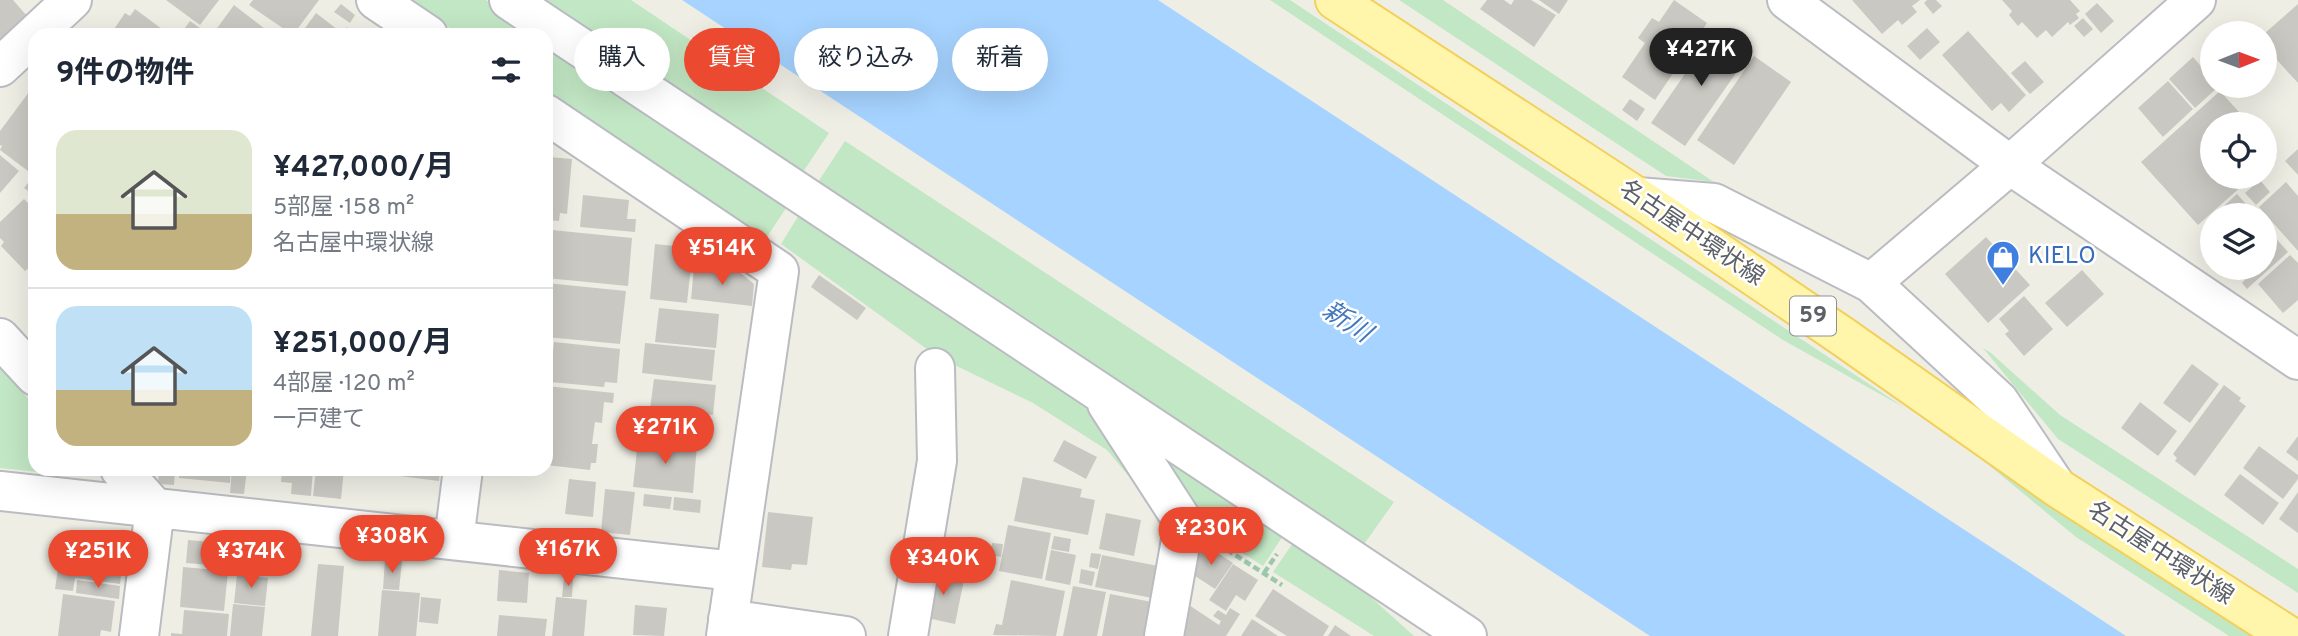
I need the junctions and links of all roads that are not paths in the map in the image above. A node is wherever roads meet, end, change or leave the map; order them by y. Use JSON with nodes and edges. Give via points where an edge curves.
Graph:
{"nodes":[{"id":1,"x":72,"y":0,"type":"edge"},
{"id":2,"x":376,"y":0,"type":"edge"},
{"id":3,"x":509,"y":0,"type":"edge"},
{"id":4,"x":1335,"y":0,"type":"edge"},
{"id":5,"x":1787,"y":0,"type":"edge"},
{"id":6,"x":2196,"y":0,"type":"edge"},
{"id":7,"x":46,"y":28,"type":"edge"},
{"id":8,"x":418,"y":28,"type":"edge"},
{"id":9,"x":551,"y":28,"type":"edge"},
{"id":10,"x":553,"y":29,"type":"edge"},
{"id":11,"x":553,"y":119,"type":"edge"},
{"id":12,"x":2010,"y":165,"type":"junction"},
{"id":13,"x":1637,"y":197,"type":"junction"},
{"id":14,"x":1871,"y":283,"type":"junction"},
{"id":15,"x":0,"y":338,"type":"edge"},
{"id":16,"x":2293,"y":349,"type":"edge"},
{"id":17,"x":28,"y":368,"type":"edge"},
{"id":18,"x":935,"y":368,"type":"dead end"},
{"id":19,"x":1101,"y":393,"type":"junction"},
{"id":20,"x":126,"y":476,"type":"edge"},
{"id":21,"x":462,"y":476,"type":"edge"},
{"id":22,"x":2058,"y":488,"type":"junction"},
{"id":23,"x":0,"y":491,"type":"edge"},
{"id":24,"x":155,"y":508,"type":"junction"},
{"id":25,"x":454,"y":540,"type":"junction"},
{"id":26,"x":1326,"y":543,"type":"junction"},
{"id":27,"x":735,"y":571,"type":"junction"},
{"id":28,"x":727,"y":628,"type":"edge"},
{"id":29,"x":139,"y":636,"type":"edge"},
{"id":30,"x":846,"y":636,"type":"edge"},
{"id":31,"x":908,"y":636,"type":"edge"},
{"id":32,"x":1164,"y":636,"type":"edge"},
{"id":33,"x":1427,"y":636,"type":"edge"},
{"id":34,"x":1467,"y":636,"type":"edge"},
{"id":35,"x":2289,"y":636,"type":"edge"}],
"edges":[{"from":1,"to":7,"type":"street"},
{"from":2,"to":8,"type":"street"},
{"from":3,"to":9,"type":"street"},
{"from":4,"to":13,"type":"main road","name":"名古屋中環状線","number":"59"},
{"from":5,"to":12,"type":"street"},
{"from":6,"to":12,"type":"street"},
{"from":10,"to":19,"type":"street"},
{"from":11,"to":27,"type":"street","via":[[779,271]]},
{"from":12,"to":14,"type":"street"},
{"from":12,"to":16,"type":"street"},
{"from":13,"to":14,"type":"street","via":[[1714,203]]},
{"from":13,"to":22,"type":"main road","name":"名古屋中環状線","number":"59"},
{"from":14,"to":22,"type":"street","via":[[1999,401]]},
{"from":15,"to":17,"type":"street"},
{"from":18,"to":31,"type":"street","via":[[937,461]]},
{"from":19,"to":26,"type":"street"},
{"from":19,"to":32,"type":"street","via":[[1184,523]]},
{"from":20,"to":24,"type":"street"},
{"from":21,"to":25,"type":"street"},
{"from":22,"to":35,"type":"main road","name":"名古屋中環状線","number":"59"},
{"from":23,"to":24,"type":"street"},
{"from":24,"to":25,"type":"street"},
{"from":24,"to":29,"type":"street"},
{"from":25,"to":27,"type":"street"},
{"from":26,"to":33,"type":"street"},
{"from":26,"to":34,"type":"street"},
{"from":27,"to":28,"type":"street"},
{"from":28,"to":30,"type":"street"}]}
